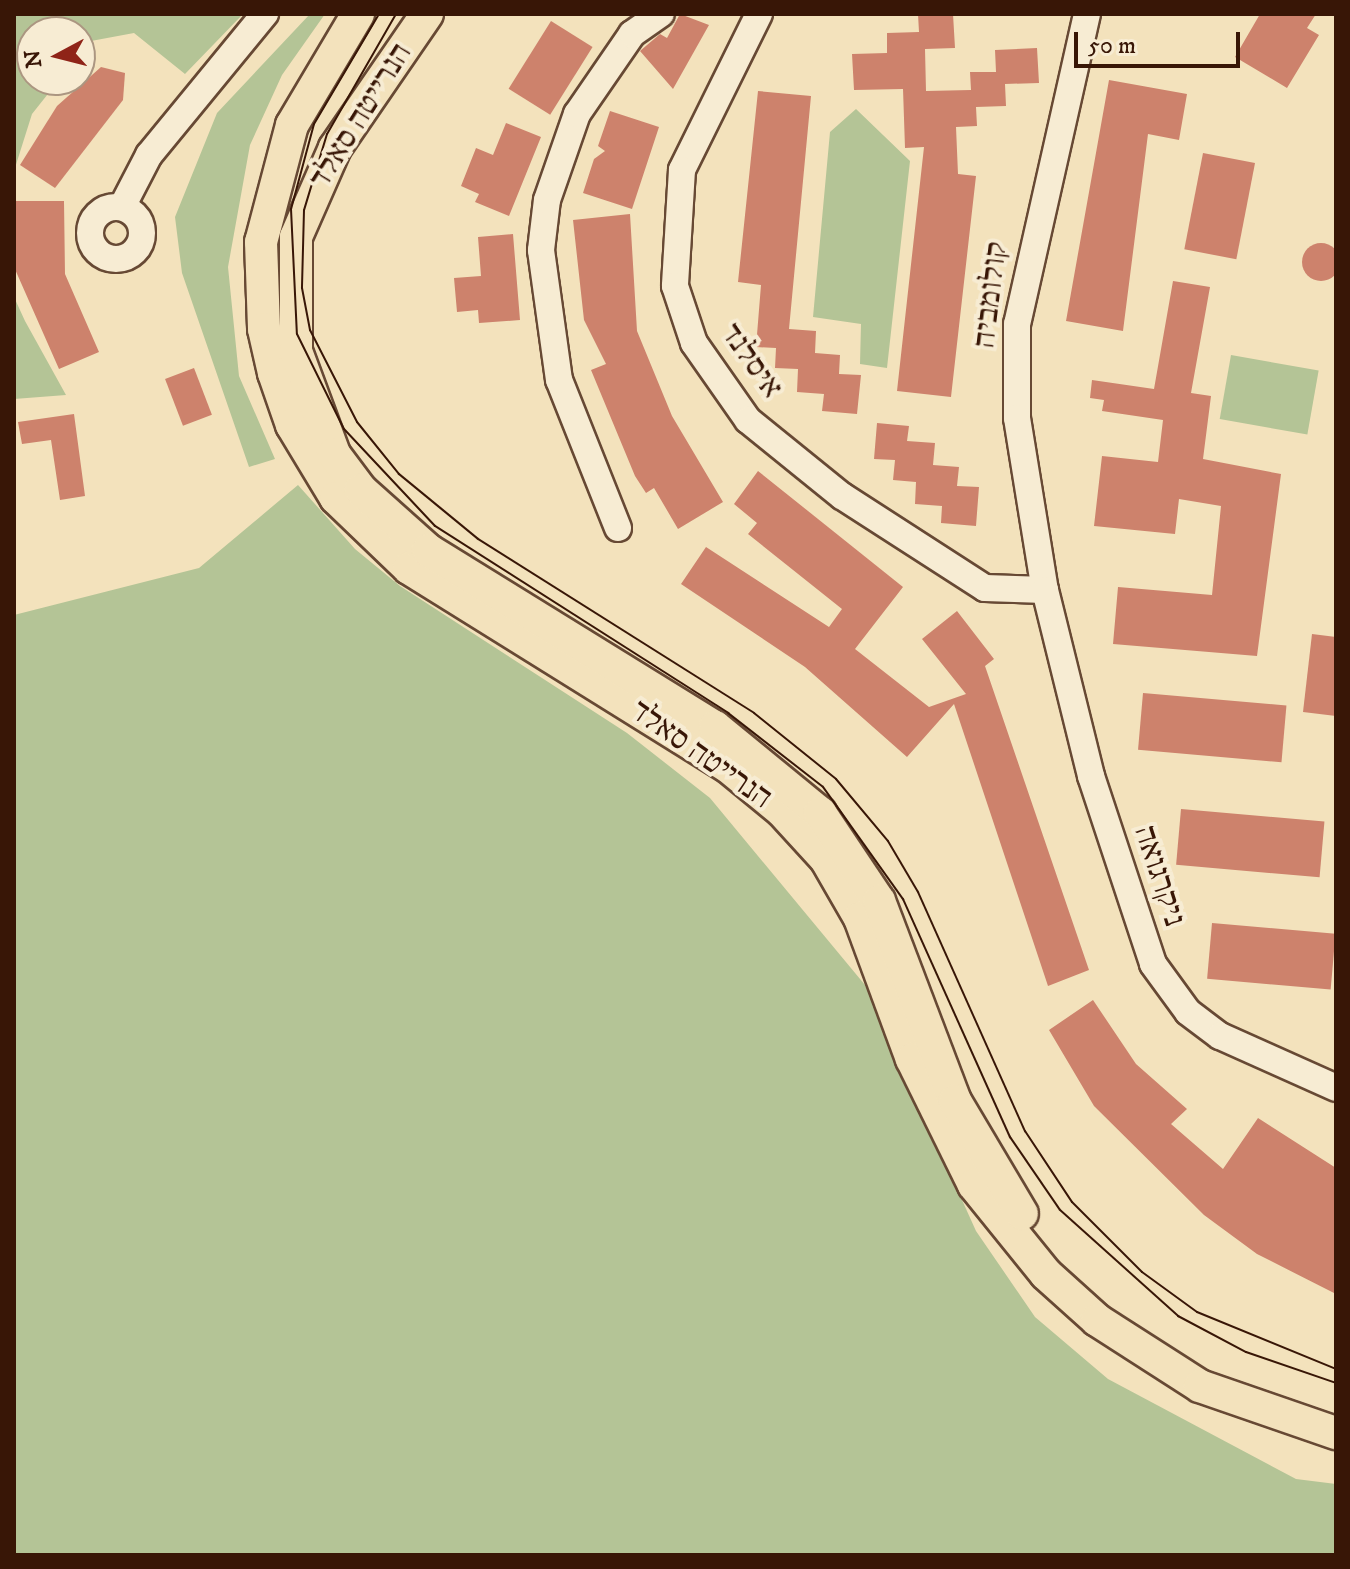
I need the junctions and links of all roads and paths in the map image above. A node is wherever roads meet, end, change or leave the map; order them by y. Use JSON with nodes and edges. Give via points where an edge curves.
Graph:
{"nodes":[{"id":1,"x":265,"y":14,"type":"edge"},
{"id":2,"x":358,"y":14,"type":"edge"},
{"id":3,"x":427,"y":14,"type":"edge"},
{"id":4,"x":661,"y":14,"type":"edge"},
{"id":5,"x":759,"y":14,"type":"edge"},
{"id":6,"x":1087,"y":14,"type":"edge"},
{"id":7,"x":122,"y":207,"type":"dead end"},
{"id":8,"x":618,"y":528,"type":"dead end"},
{"id":9,"x":1045,"y":590,"type":"junction"},
{"id":10,"x":1336,"y":1088,"type":"edge"},
{"id":11,"x":1336,"y":1411,"type":"edge"},
{"id":12,"x":1336,"y":1433,"type":"edge"}],
"edges":[{"from":1,"to":7,"type":"street","via":[[149,155]]},
{"from":2,"to":12,"type":"main road","name":"הנרייטה סאלד","via":[[292,125],[261,242],[264,329],[274,373],[292,425],[328,487],[409,568],[726,765],[818,849],[860,918],[940,1123],[974,1185],[1046,1274],[1097,1320],[1200,1386]]},
{"from":3,"to":11,"type":"main road","name":"הנרייטה סאלד","via":[[335,148],[296,237],[296,351],[334,454],[361,490],[428,550],[715,727],[820,813],[879,901],[979,1149],[1056,1256],[1176,1350],[1265,1390]]},
{"from":4,"to":8,"type":"street","via":[[632,34],[577,114],[547,200],[541,250],[559,380]]},
{"from":5,"to":9,"type":"street","name":"איסלנד","via":[[682,170],[675,286],[694,343],[748,420],[842,496],[985,588]]},
{"from":6,"to":9,"type":"street","name":"קולומביה","via":[[1017,324],[1017,418]]},
{"from":9,"to":10,"type":"street","name":"ניקרגואה","via":[[1091,776],[1153,964],[1188,1012],[1220,1036]]}]}
